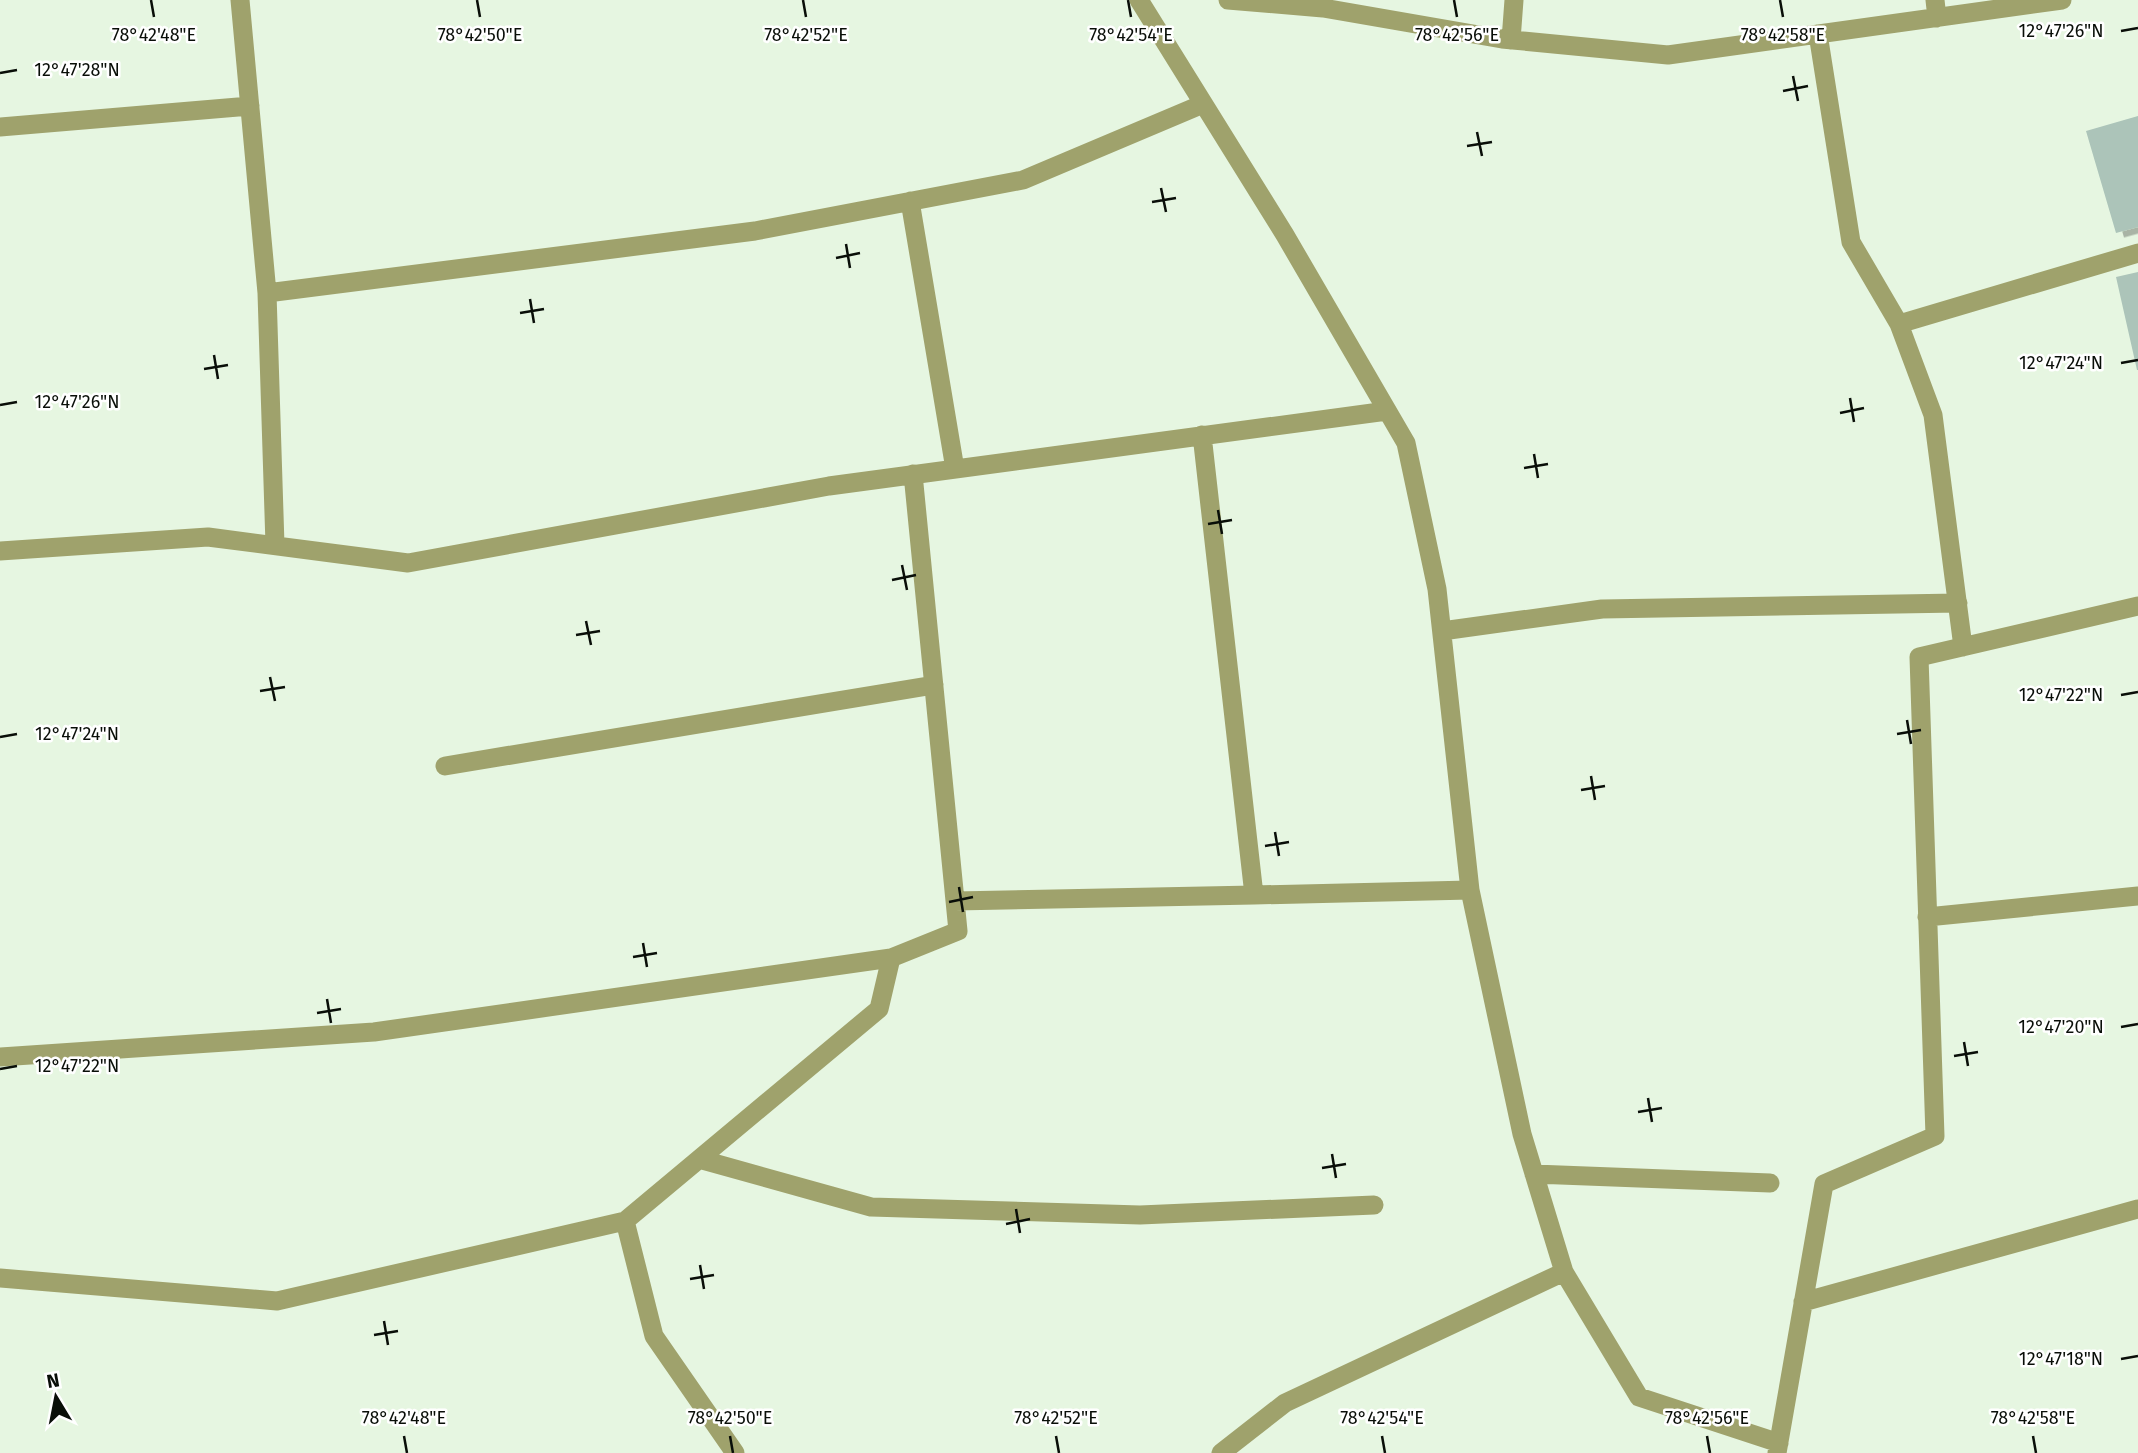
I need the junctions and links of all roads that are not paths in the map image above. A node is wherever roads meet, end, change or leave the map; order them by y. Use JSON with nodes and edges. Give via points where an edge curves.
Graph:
{"nodes":[{"id":1,"x":240,"y":0,"type":"edge"},
{"id":2,"x":1139,"y":0,"type":"edge"},
{"id":3,"x":1228,"y":0,"type":"edge"},
{"id":4,"x":1514,"y":0,"type":"edge"},
{"id":5,"x":2062,"y":0,"type":"edge"},
{"id":6,"x":1936,"y":9,"type":"edge"},
{"id":7,"x":1818,"y":34,"type":"junction"},
{"id":8,"x":1511,"y":40,"type":"junction"},
{"id":9,"x":1203,"y":104,"type":"junction"},
{"id":10,"x":250,"y":106,"type":"junction"},
{"id":11,"x":0,"y":127,"type":"edge"},
{"id":12,"x":911,"y":201,"type":"junction"},
{"id":13,"x":2138,"y":253,"type":"edge"},
{"id":14,"x":267,"y":293,"type":"junction"},
{"id":15,"x":1899,"y":324,"type":"junction"},
{"id":16,"x":1387,"y":411,"type":"junction"},
{"id":17,"x":1202,"y":435,"type":"junction"},
{"id":18,"x":955,"y":469,"type":"junction"},
{"id":19,"x":913,"y":474,"type":"junction"},
{"id":20,"x":275,"y":545,"type":"junction"},
{"id":21,"x":0,"y":551,"type":"edge"},
{"id":22,"x":1958,"y":603,"type":"junction"},
{"id":23,"x":2138,"y":606,"type":"edge"},
{"id":24,"x":1442,"y":631,"type":"junction"},
{"id":25,"x":1963,"y":647,"type":"junction"},
{"id":26,"x":934,"y":685,"type":"junction"},
{"id":27,"x":445,"y":766,"type":"dead end"},
{"id":28,"x":1470,"y":890,"type":"junction"},
{"id":29,"x":1254,"y":895,"type":"junction"},
{"id":30,"x":2138,"y":896,"type":"edge"},
{"id":31,"x":955,"y":901,"type":"junction"},
{"id":32,"x":1927,"y":917,"type":"junction"},
{"id":33,"x":891,"y":958,"type":"junction"},
{"id":34,"x":0,"y":1057,"type":"edge"},
{"id":35,"x":699,"y":1159,"type":"junction"},
{"id":36,"x":1534,"y":1174,"type":"junction"},
{"id":37,"x":1770,"y":1183,"type":"dead end"},
{"id":38,"x":1374,"y":1205,"type":"dead end"},
{"id":39,"x":2138,"y":1209,"type":"edge"},
{"id":40,"x":625,"y":1221,"type":"junction"},
{"id":41,"x":1564,"y":1272,"type":"junction"},
{"id":42,"x":0,"y":1278,"type":"edge"},
{"id":43,"x":1803,"y":1302,"type":"junction"},
{"id":44,"x":1778,"y":1448,"type":"edge"},
{"id":45,"x":735,"y":1453,"type":"edge"},
{"id":46,"x":1221,"y":1453,"type":"edge"}],
"edges":[{"from":1,"to":10,"type":"street"},
{"from":2,"to":9,"type":"street"},
{"from":3,"to":8,"type":"street","via":[[1323,8]]},
{"from":4,"to":8,"type":"street"},
{"from":5,"to":6,"type":"street"},
{"from":6,"to":7,"type":"street"},
{"from":7,"to":8,"type":"street","via":[[1668,54]]},
{"from":7,"to":15,"type":"street","via":[[1851,242]]},
{"from":9,"to":12,"type":"street","via":[[1023,180]]},
{"from":9,"to":16,"type":"street"},
{"from":10,"to":11,"type":"street"},
{"from":10,"to":14,"type":"street"},
{"from":12,"to":14,"type":"street","via":[[755,231]]},
{"from":12,"to":18,"type":"street"},
{"from":13,"to":15,"type":"street"},
{"from":14,"to":20,"type":"street"},
{"from":15,"to":22,"type":"street","via":[[1933,415]]},
{"from":16,"to":17,"type":"street"},
{"from":16,"to":24,"type":"street","via":[[1406,443]]},
{"from":17,"to":18,"type":"street"},
{"from":17,"to":29,"type":"street"},
{"from":18,"to":19,"type":"street"},
{"from":19,"to":20,"type":"street","via":[[408,563]]},
{"from":19,"to":26,"type":"street"},
{"from":20,"to":21,"type":"street","via":[[208,537]]},
{"from":22,"to":24,"type":"street","via":[[1602,609]]},
{"from":22,"to":25,"type":"street"},
{"from":23,"to":25,"type":"street"},
{"from":24,"to":28,"type":"street"},
{"from":25,"to":32,"type":"street","via":[[1919,657]]},
{"from":26,"to":27,"type":"street"},
{"from":26,"to":31,"type":"street"},
{"from":28,"to":29,"type":"street"},
{"from":28,"to":36,"type":"street"},
{"from":29,"to":31,"type":"street"},
{"from":30,"to":32,"type":"street"},
{"from":31,"to":33,"type":"street","via":[[958,931]]},
{"from":32,"to":43,"type":"street","via":[[1935,1136],[1824,1184]]},
{"from":33,"to":34,"type":"street","via":[[374,1032]]},
{"from":33,"to":35,"type":"street","via":[[879,1009]]},
{"from":35,"to":38,"type":"street","via":[[871,1207],[1140,1215]]},
{"from":35,"to":40,"type":"street"},
{"from":36,"to":37,"type":"street"},
{"from":36,"to":41,"type":"street"},
{"from":39,"to":43,"type":"street"},
{"from":40,"to":42,"type":"street","via":[[277,1301]]},
{"from":40,"to":45,"type":"street","via":[[654,1336]]},
{"from":41,"to":44,"type":"street","via":[[1639,1397]]},
{"from":41,"to":46,"type":"street","via":[[1285,1403]]},
{"from":43,"to":44,"type":"street"}]}
